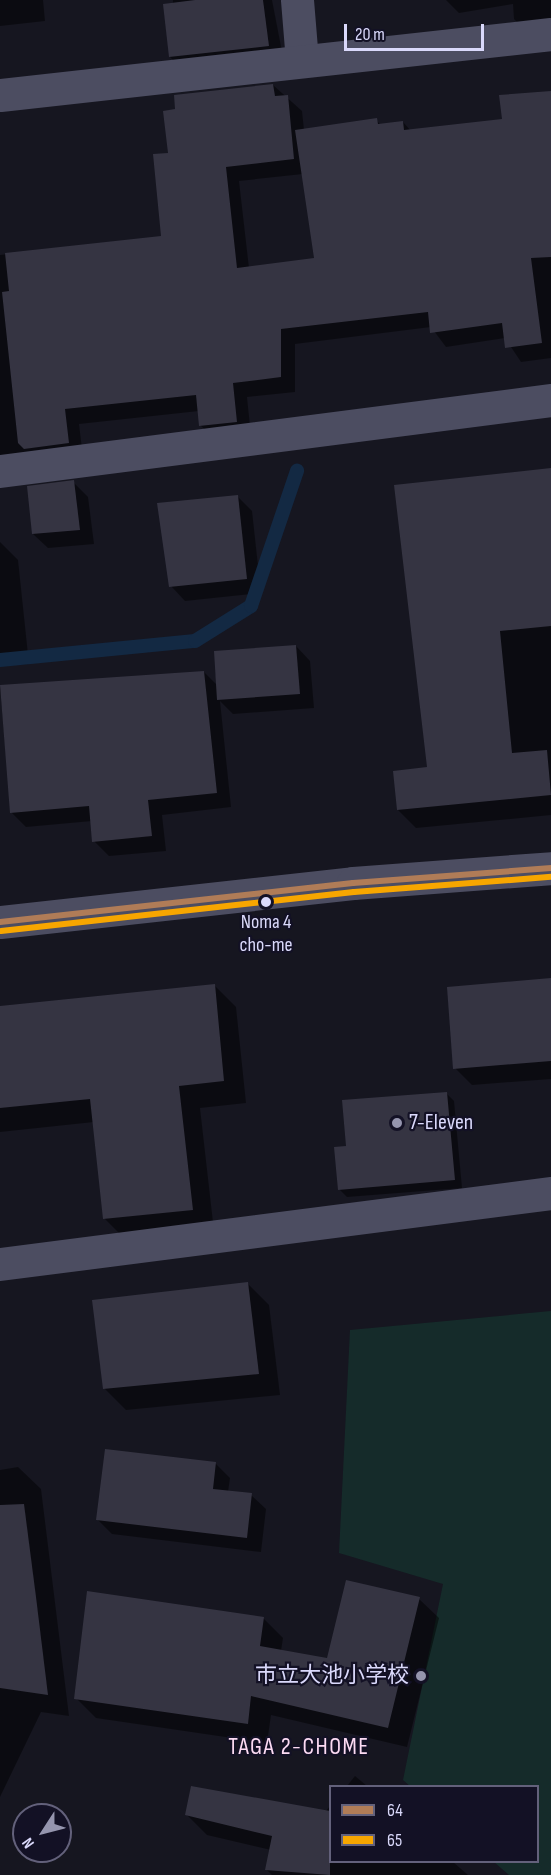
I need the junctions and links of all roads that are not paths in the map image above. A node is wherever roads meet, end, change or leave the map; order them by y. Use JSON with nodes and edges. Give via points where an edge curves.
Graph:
{"nodes":[{"id":1,"x":297,"y":0,"type":"edge"},
{"id":2,"x":551,"y":34,"type":"edge"},
{"id":3,"x":302,"y":61,"type":"junction"},
{"id":4,"x":0,"y":95,"type":"edge"},
{"id":5,"x":551,"y":400,"type":"edge"},
{"id":6,"x":0,"y":471,"type":"edge"},
{"id":7,"x":551,"y":868,"type":"edge"},
{"id":8,"x":0,"y":922,"type":"edge"},
{"id":9,"x":551,"y":1193,"type":"edge"},
{"id":10,"x":0,"y":1264,"type":"edge"}],
"edges":[{"from":1,"to":3,"type":"street"},
{"from":2,"to":3,"type":"street"},
{"from":3,"to":4,"type":"street"},
{"from":5,"to":6,"type":"street","via":[[361,422],[273,440]]},
{"from":7,"to":8,"type":"street","via":[[353,883]]},
{"from":9,"to":10,"type":"street"}]}
